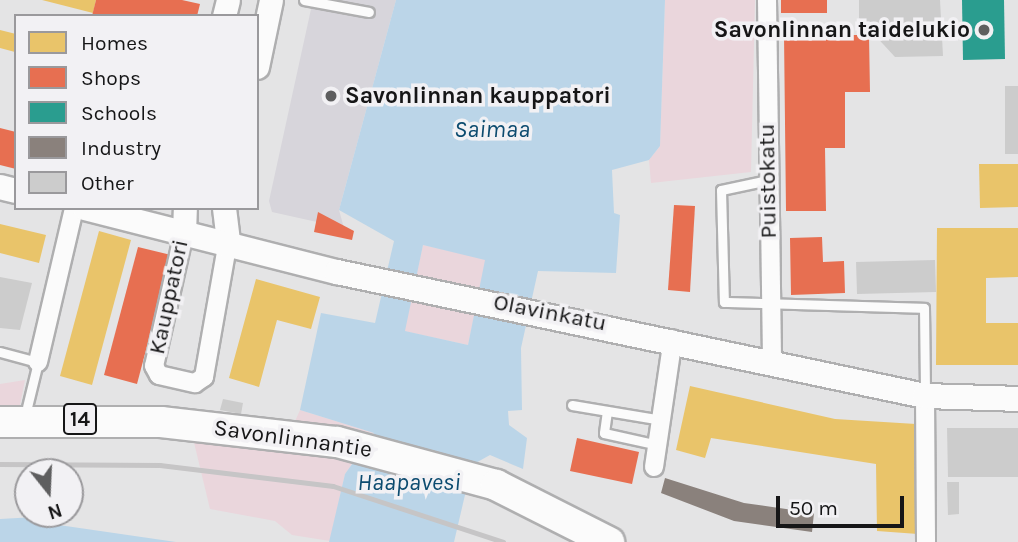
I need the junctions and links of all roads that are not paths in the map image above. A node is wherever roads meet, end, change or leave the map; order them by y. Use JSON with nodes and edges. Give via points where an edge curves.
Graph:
{"nodes":[{"id":1,"x":271,"y":0,"type":"edge"},
{"id":2,"x":304,"y":0,"type":"edge"},
{"id":3,"x":766,"y":0,"type":"edge"},
{"id":4,"x":369,"y":12,"type":"dead end"},
{"id":5,"x":259,"y":57,"type":"edge"},
{"id":6,"x":768,"y":180,"type":"junction"},
{"id":7,"x":74,"y":210,"type":"edge"},
{"id":8,"x":102,"y":210,"type":"edge"},
{"id":9,"x":224,"y":210,"type":"edge"},
{"id":10,"x":185,"y":220,"type":"edge"},
{"id":11,"x":228,"y":241,"type":"junction"},
{"id":12,"x":771,"y":305,"type":"junction"},
{"id":13,"x":673,"y":339,"type":"junction"},
{"id":14,"x":0,"y":352,"type":"edge"},
{"id":15,"x":772,"y":361,"type":"junction"},
{"id":16,"x":38,"y":362,"type":"junction"},
{"id":17,"x":925,"y":396,"type":"junction"},
{"id":18,"x":1018,"y":399,"type":"edge"},
{"id":19,"x":572,"y":405,"type":"dead end"},
{"id":20,"x":27,"y":407,"type":"dead end"},
{"id":21,"x":607,"y":411,"type":"junction"},
{"id":22,"x":662,"y":420,"type":"junction"},
{"id":23,"x":0,"y":422,"type":"edge"},
{"id":24,"x":658,"y":445,"type":"junction"},
{"id":25,"x":654,"y":467,"type":"dead end"},
{"id":26,"x":493,"y":495,"type":"junction"},
{"id":27,"x":926,"y":541,"type":"edge"},
{"id":28,"x":570,"y":542,"type":"edge"},
{"id":29,"x":609,"y":542,"type":"edge"}],
"edges":[{"from":1,"to":5,"type":"street"},
{"from":2,"to":4,"type":"lane"},
{"from":3,"to":6,"type":"street","name":"Puistokatu"},
{"from":6,"to":12,"type":"street","name":"Puistokatu"},
{"from":6,"to":12,"type":"lane","via":[[721,190],[724,302]]},
{"from":7,"to":16,"type":"street"},
{"from":8,"to":10,"type":"main road","name":"Olavinkatu"},
{"from":9,"to":11,"type":"street","name":"Kauppatori"},
{"from":10,"to":11,"type":"main road","name":"Olavinkatu"},
{"from":10,"to":11,"type":"street","name":"Kauppatori","via":[[154,366],[159,376],[195,383],[204,377]]},
{"from":11,"to":13,"type":"main road","name":"Olavinkatu","via":[[337,272]]},
{"from":12,"to":15,"type":"street","name":"Puistokatu"},
{"from":12,"to":17,"type":"lane","via":[[923,308]]},
{"from":13,"to":15,"type":"main road","name":"Olavinkatu"},
{"from":13,"to":22,"type":"street"},
{"from":14,"to":16,"type":"lane"},
{"from":15,"to":17,"type":"main road","name":"Olavinkatu"},
{"from":16,"to":20,"type":"lane"},
{"from":17,"to":18,"type":"main road","name":"Olavinkatu"},
{"from":17,"to":27,"type":"street"},
{"from":19,"to":21,"type":"lane"},
{"from":21,"to":22,"type":"lane"},
{"from":21,"to":24,"type":"lane","via":[[604,433]]},
{"from":22,"to":24,"type":"street"},
{"from":23,"to":26,"type":"highway","name":"Savonlinnantie","number":"14","via":[[161,422],[212,427],[336,449]]},
{"from":24,"to":25,"type":"street"},
{"from":26,"to":28,"type":"highway","number":"14"},
{"from":26,"to":29,"type":"highway","name":"Savonlinnantie","number":"14"}]}
